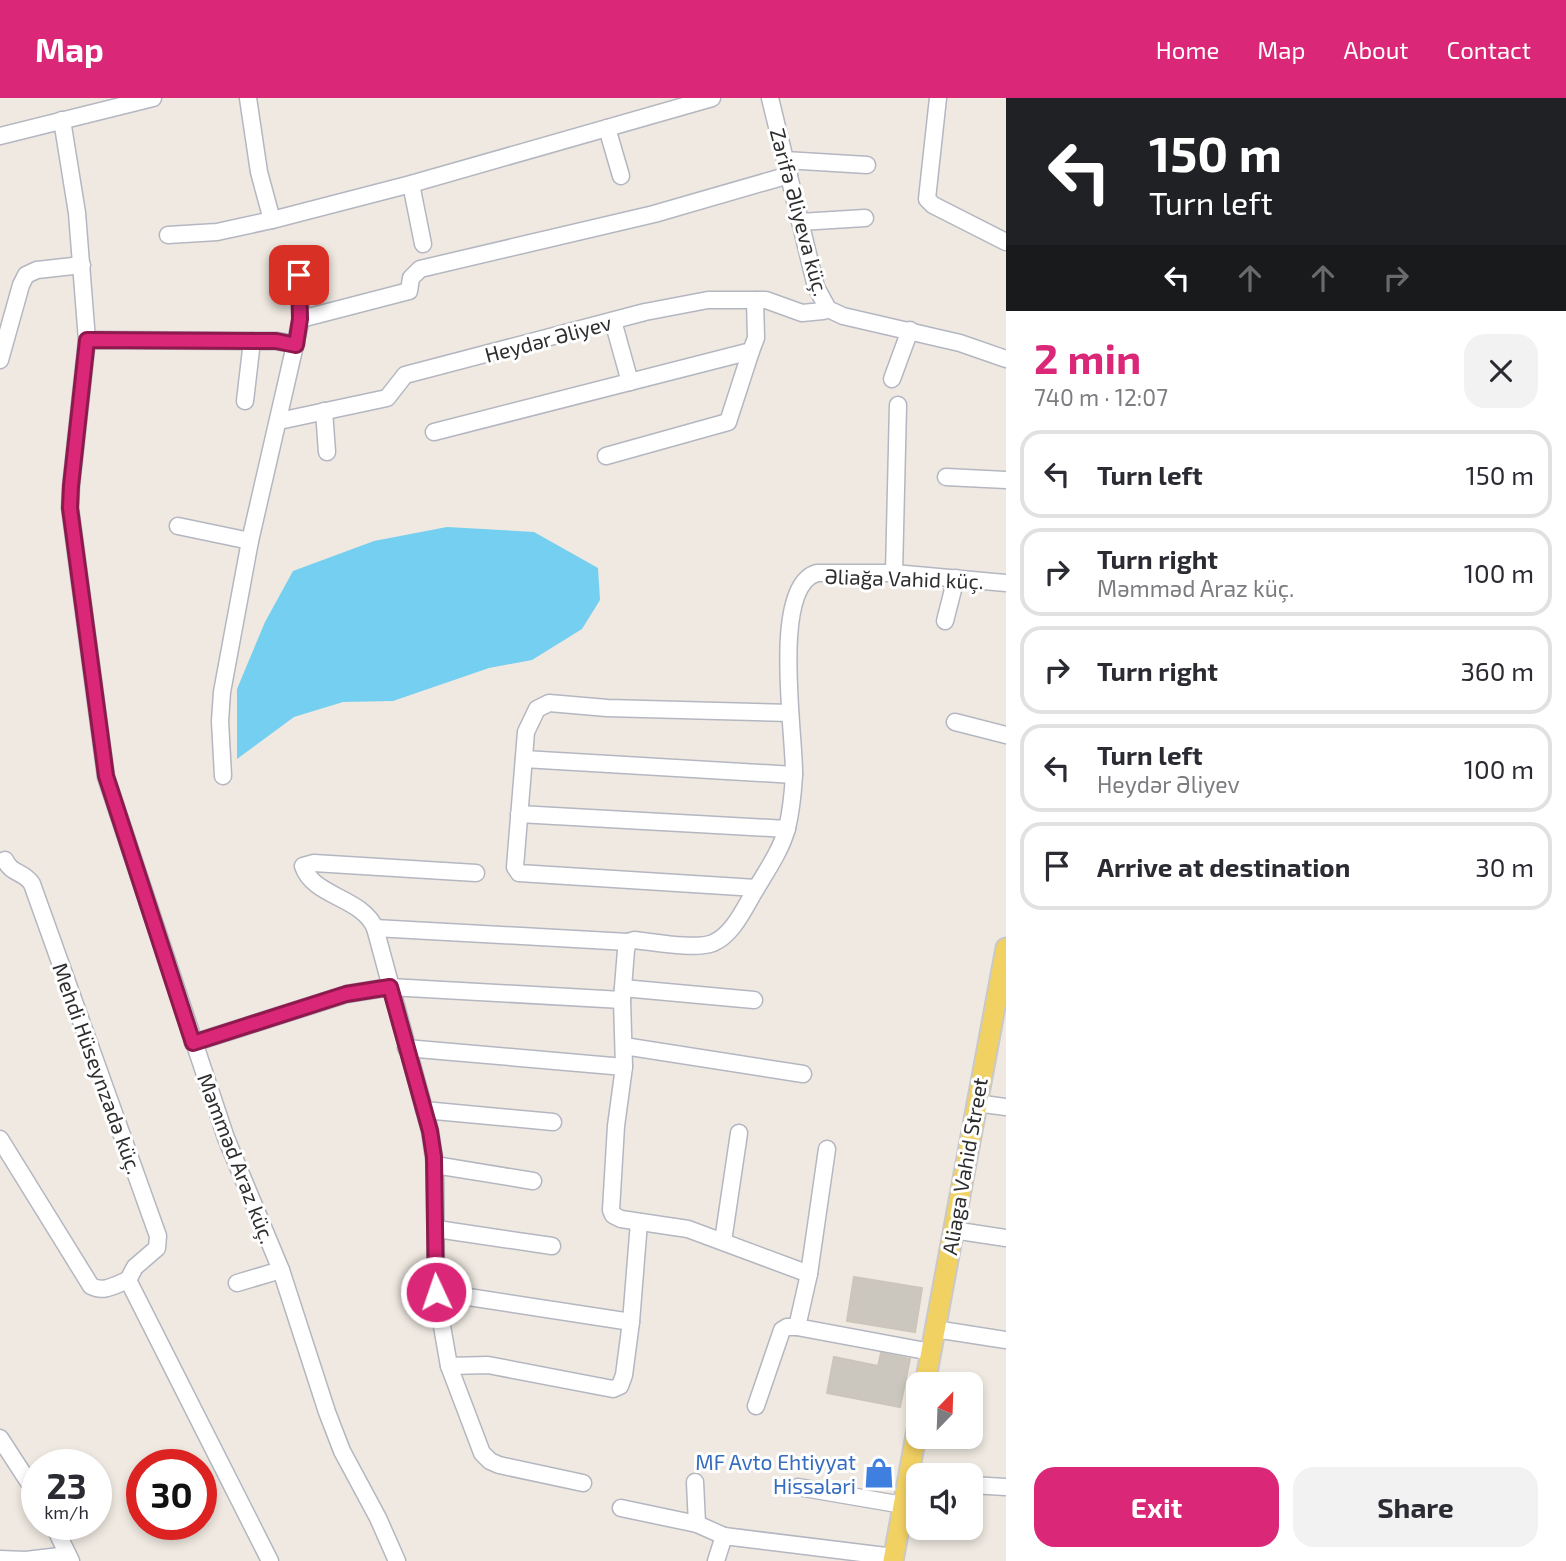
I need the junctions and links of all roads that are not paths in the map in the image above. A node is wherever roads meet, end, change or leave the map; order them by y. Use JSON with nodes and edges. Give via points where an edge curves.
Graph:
{"nodes":[{"id":1,"x":153,"y":98,"type":"edge"},
{"id":2,"x":248,"y":98,"type":"edge"},
{"id":3,"x":712,"y":98,"type":"edge"},
{"id":4,"x":770,"y":98,"type":"edge"},
{"id":5,"x":938,"y":98,"type":"edge"},
{"id":6,"x":62,"y":120,"type":"junction"},
{"id":7,"x":607,"y":128,"type":"junction"},
{"id":8,"x":1,"y":131,"type":"edge"},
{"id":9,"x":867,"y":165,"type":"dead end"},
{"id":10,"x":787,"y":167,"type":"junction"},
{"id":11,"x":621,"y":176,"type":"dead end"},
{"id":12,"x":411,"y":184,"type":"junction"},
{"id":13,"x":865,"y":218,"type":"dead end"},
{"id":14,"x":272,"y":220,"type":"junction"},
{"id":15,"x":800,"y":222,"type":"junction"},
{"id":16,"x":168,"y":234,"type":"dead end"},
{"id":17,"x":1006,"y":242,"type":"edge"},
{"id":18,"x":423,"y":244,"type":"dead end"},
{"id":19,"x":82,"y":265,"type":"junction"},
{"id":20,"x":299,"y":275,"type":"dead end"},
{"id":21,"x":755,"y":300,"type":"junction"},
{"id":22,"x":828,"y":309,"type":"junction"},
{"id":23,"x":300,"y":319,"type":"junction"},
{"id":24,"x":612,"y":321,"type":"junction"},
{"id":25,"x":910,"y":330,"type":"junction"},
{"id":26,"x":87,"y":340,"type":"junction"},
{"id":27,"x":252,"y":341,"type":"junction"},
{"id":28,"x":296,"y":345,"type":"junction"},
{"id":29,"x":751,"y":351,"type":"junction"},
{"id":30,"x":0,"y":359,"type":"edge"},
{"id":31,"x":1006,"y":359,"type":"edge"},
{"id":32,"x":892,"y":379,"type":"dead end"},
{"id":33,"x":630,"y":382,"type":"junction"},
{"id":34,"x":245,"y":401,"type":"dead end"},
{"id":35,"x":898,"y":405,"type":"dead end"},
{"id":36,"x":324,"y":411,"type":"junction"},
{"id":37,"x":279,"y":421,"type":"junction"},
{"id":38,"x":435,"y":432,"type":"dead end"},
{"id":39,"x":327,"y":452,"type":"dead end"},
{"id":40,"x":606,"y":456,"type":"dead end"},
{"id":41,"x":946,"y":477,"type":"dead end"},
{"id":42,"x":1006,"y":480,"type":"edge"},
{"id":43,"x":178,"y":526,"type":"dead end"},
{"id":44,"x":250,"y":541,"type":"junction"},
{"id":45,"x":894,"y":573,"type":"junction"},
{"id":46,"x":956,"y":578,"type":"junction"},
{"id":47,"x":1006,"y":583,"type":"edge"},
{"id":48,"x":945,"y":621,"type":"dead end"},
{"id":49,"x":790,"y":713,"type":"junction"},
{"id":50,"x":955,"y":722,"type":"dead end"},
{"id":51,"x":1006,"y":736,"type":"edge"},
{"id":52,"x":524,"y":759,"type":"junction"},
{"id":53,"x":794,"y":775,"type":"junction"},
{"id":54,"x":223,"y":776,"type":"dead end"},
{"id":55,"x":519,"y":814,"type":"junction"},
{"id":56,"x":787,"y":829,"type":"junction"},
{"id":57,"x":5,"y":860,"type":"dead end"},
{"id":58,"x":476,"y":873,"type":"dead end"},
{"id":59,"x":756,"y":888,"type":"junction"},
{"id":60,"x":375,"y":928,"type":"junction"},
{"id":61,"x":628,"y":942,"type":"junction"},
{"id":62,"x":1006,"y":948,"type":"edge"},
{"id":63,"x":390,"y":987,"type":"junction"},
{"id":64,"x":622,"y":994,"type":"junction"},
{"id":65,"x":754,"y":1000,"type":"dead end"},
{"id":66,"x":193,"y":1043,"type":"junction"},
{"id":67,"x":624,"y":1046,"type":"junction"},
{"id":68,"x":406,"y":1048,"type":"junction"},
{"id":69,"x":624,"y":1067,"type":"junction"},
{"id":70,"x":803,"y":1074,"type":"dead end"},
{"id":71,"x":975,"y":1103,"type":"junction"},
{"id":72,"x":1006,"y":1107,"type":"edge"},
{"id":73,"x":424,"y":1110,"type":"junction"},
{"id":74,"x":553,"y":1122,"type":"dead end"},
{"id":75,"x":739,"y":1133,"type":"dead end"},
{"id":76,"x":0,"y":1139,"type":"edge"},
{"id":77,"x":827,"y":1149,"type":"dead end"},
{"id":78,"x":435,"y":1165,"type":"junction"},
{"id":79,"x":533,"y":1181,"type":"dead end"},
{"id":80,"x":639,"y":1222,"type":"junction"},
{"id":81,"x":437,"y":1229,"type":"junction"},
{"id":82,"x":953,"y":1230,"type":"junction"},
{"id":83,"x":1006,"y":1238,"type":"edge"},
{"id":84,"x":723,"y":1241,"type":"junction"},
{"id":85,"x":552,"y":1246,"type":"dead end"},
{"id":86,"x":281,"y":1270,"type":"junction"},
{"id":87,"x":809,"y":1274,"type":"junction"},
{"id":88,"x":128,"y":1280,"type":"junction"},
{"id":89,"x":237,"y":1283,"type":"dead end"},
{"id":90,"x":436,"y":1292,"type":"junction"},
{"id":91,"x":631,"y":1322,"type":"junction"},
{"id":92,"x":797,"y":1327,"type":"junction"},
{"id":93,"x":935,"y":1329,"type":"junction"},
{"id":94,"x":1006,"y":1340,"type":"edge"},
{"id":95,"x":931,"y":1352,"type":"junction"},
{"id":96,"x":449,"y":1366,"type":"junction"},
{"id":97,"x":927,"y":1372,"type":"edge"},
{"id":98,"x":756,"y":1406,"type":"dead end"},
{"id":99,"x":0,"y":1438,"type":"edge"},
{"id":100,"x":21,"y":1471,"type":"edge"},
{"id":101,"x":695,"y":1482,"type":"dead end"},
{"id":102,"x":583,"y":1483,"type":"dead end"},
{"id":103,"x":983,"y":1486,"type":"edge"},
{"id":104,"x":1006,"y":1487,"type":"edge"},
{"id":105,"x":798,"y":1488,"type":"dead end"},
{"id":106,"x":906,"y":1497,"type":"edge"},
{"id":107,"x":903,"y":1505,"type":"junction"},
{"id":108,"x":621,"y":1508,"type":"dead end"},
{"id":109,"x":697,"y":1524,"type":"junction"},
{"id":110,"x":724,"y":1536,"type":"junction"},
{"id":111,"x":61,"y":1540,"type":"edge"},
{"id":112,"x":70,"y":1558,"type":"edge"},
{"id":113,"x":0,"y":1559,"type":"edge"},
{"id":114,"x":893,"y":1559,"type":"edge"},
{"id":115,"x":268,"y":1561,"type":"edge"},
{"id":116,"x":397,"y":1561,"type":"edge"},
{"id":117,"x":716,"y":1561,"type":"edge"}],
"edges":[{"from":1,"to":6,"type":"street"},
{"from":2,"to":14,"type":"street","via":[[258,172]]},
{"from":3,"to":7,"type":"street"},
{"from":4,"to":10,"type":"street","name":"Zərifə Əliyeva küç."},
{"from":5,"to":17,"type":"street","via":[[928,199]]},
{"from":6,"to":8,"type":"street"},
{"from":6,"to":19,"type":"street","name":"Məmməd Araz küç."},
{"from":7,"to":11,"type":"street"},
{"from":7,"to":12,"type":"street"},
{"from":9,"to":10,"type":"street"},
{"from":10,"to":15,"type":"street","name":"Zərifə Əliyeva küç."},
{"from":10,"to":23,"type":"street","via":[[654,214],[421,269],[411,278],[409,291]]},
{"from":12,"to":14,"type":"street"},
{"from":12,"to":18,"type":"street"},
{"from":13,"to":15,"type":"street"},
{"from":14,"to":16,"type":"street","via":[[217,232]]},
{"from":15,"to":22,"type":"street","name":"Zərifə Əliyeva küç.","via":[[816,287]]},
{"from":19,"to":26,"type":"street","name":"Məmməd Araz küç."},
{"from":19,"to":30,"type":"street","via":[[26,275]]},
{"from":20,"to":23,"type":"street"},
{"from":21,"to":22,"type":"street","name":"Heydər Əliyev","via":[[802,313]]},
{"from":21,"to":24,"type":"street","name":"Heydər Əliyev","via":[[708,300]]},
{"from":21,"to":29,"type":"street","via":[[756,338]]},
{"from":22,"to":25,"type":"street","name":"Zərifə Əliyeva küç."},
{"from":23,"to":28,"type":"street"},
{"from":24,"to":33,"type":"street"},
{"from":24,"to":36,"type":"street","name":"Heydər Əliyev","via":[[405,375],[387,398]]},
{"from":25,"to":31,"type":"street","name":"Zərifə Əliyeva küç."},
{"from":25,"to":32,"type":"street"},
{"from":26,"to":27,"type":"street"},
{"from":26,"to":66,"type":"street","name":"Məmməd Araz küç.","via":[[70,508],[106,776]]},
{"from":27,"to":28,"type":"street"},
{"from":27,"to":34,"type":"street"},
{"from":28,"to":37,"type":"street"},
{"from":29,"to":33,"type":"street"},
{"from":29,"to":40,"type":"street","via":[[728,422]]},
{"from":33,"to":38,"type":"street"},
{"from":35,"to":45,"type":"street"},
{"from":36,"to":37,"type":"street","name":"Heydər Əliyev"},
{"from":36,"to":39,"type":"street"},
{"from":37,"to":44,"type":"street"},
{"from":41,"to":42,"type":"street"},
{"from":43,"to":44,"type":"street"},
{"from":44,"to":54,"type":"street","via":[[222,692]]},
{"from":45,"to":46,"type":"street","name":"Əliağa Vahid küç."},
{"from":45,"to":49,"type":"street","name":"Əliağa Vahid küç.","via":[[817,573],[801,584],[789,642]]},
{"from":46,"to":47,"type":"street","name":"Əliağa Vahid küç."},
{"from":46,"to":48,"type":"street"},
{"from":49,"to":52,"type":"street","via":[[549,703],[537,709],[526,732]]},
{"from":49,"to":53,"type":"street","name":"Əliağa Vahid küç."},
{"from":50,"to":51,"type":"street"},
{"from":52,"to":53,"type":"street"},
{"from":52,"to":55,"type":"street"},
{"from":53,"to":56,"type":"street","name":"Əliağa Vahid küç."},
{"from":55,"to":56,"type":"street"},
{"from":55,"to":59,"type":"street","via":[[515,867],[524,875]]},
{"from":56,"to":59,"type":"street","name":"Əliağa Vahid küç."},
{"from":57,"to":88,"type":"street","name":"Mehdi Hüseynzadə küç.","via":[[32,884],[158,1236],[157,1248],[135,1267]]},
{"from":58,"to":60,"type":"street","via":[[305,864],[311,878],[362,909]]},
{"from":59,"to":61,"type":"street","name":"Əliağa Vahid küç.","via":[[731,928],[712,943]]},
{"from":60,"to":61,"type":"street","name":"Əliağa Vahid küç."},
{"from":60,"to":63,"type":"street"},
{"from":61,"to":64,"type":"street"},
{"from":62,"to":71,"type":"main road","name":"Aliaga Vahid Street"},
{"from":63,"to":64,"type":"street"},
{"from":63,"to":66,"type":"street","via":[[346,994]]},
{"from":63,"to":68,"type":"street"},
{"from":64,"to":65,"type":"street"},
{"from":64,"to":67,"type":"street"},
{"from":66,"to":86,"type":"street","name":"Məmməd Araz küç.","via":[[226,1138]]},
{"from":67,"to":69,"type":"street"},
{"from":67,"to":70,"type":"street"},
{"from":68,"to":69,"type":"street"},
{"from":68,"to":73,"type":"street"},
{"from":69,"to":80,"type":"street","via":[[611,1210],[621,1219]]},
{"from":71,"to":72,"type":"street"},
{"from":71,"to":82,"type":"main road","name":"Aliaga Vahid Street"},
{"from":73,"to":74,"type":"street"},
{"from":73,"to":78,"type":"street"},
{"from":75,"to":84,"type":"street"},
{"from":76,"to":88,"type":"street","via":[[91,1286],[105,1289]]},
{"from":77,"to":87,"type":"street"},
{"from":78,"to":79,"type":"street"},
{"from":78,"to":81,"type":"street"},
{"from":80,"to":84,"type":"street"},
{"from":80,"to":91,"type":"street"},
{"from":81,"to":85,"type":"street"},
{"from":81,"to":90,"type":"street"},
{"from":82,"to":83,"type":"street"},
{"from":82,"to":93,"type":"main road","name":"Aliaga Vahid Street"},
{"from":84,"to":87,"type":"street"},
{"from":86,"to":89,"type":"street"},
{"from":86,"to":116,"type":"street","name":"Məmməd Araz küç.","via":[[342,1451]]},
{"from":87,"to":92,"type":"street"},
{"from":88,"to":115,"type":"street"},
{"from":90,"to":91,"type":"street"},
{"from":90,"to":96,"type":"street"},
{"from":91,"to":96,"type":"street","via":[[624,1375],[620,1386],[613,1389],[488,1365]]},
{"from":92,"to":95,"type":"street"},
{"from":92,"to":98,"type":"street","via":[[782,1330]]},
{"from":93,"to":94,"type":"street"},
{"from":93,"to":95,"type":"main road","name":"Aliaga Vahid Street"},
{"from":95,"to":97,"type":"main road","name":"Aliaga Vahid Street"},
{"from":96,"to":102,"type":"street","via":[[482,1453],[490,1461]]},
{"from":99,"to":100,"type":"street"},
{"from":101,"to":109,"type":"street"},
{"from":103,"to":104,"type":"street"},
{"from":105,"to":107,"type":"street"},
{"from":106,"to":107,"type":"main road"},
{"from":107,"to":114,"type":"main road"},
{"from":108,"to":109,"type":"street"},
{"from":109,"to":110,"type":"street"},
{"from":110,"to":114,"type":"street"},
{"from":110,"to":117,"type":"street"},
{"from":111,"to":112,"type":"street"},
{"from":112,"to":113,"type":"street"}]}
